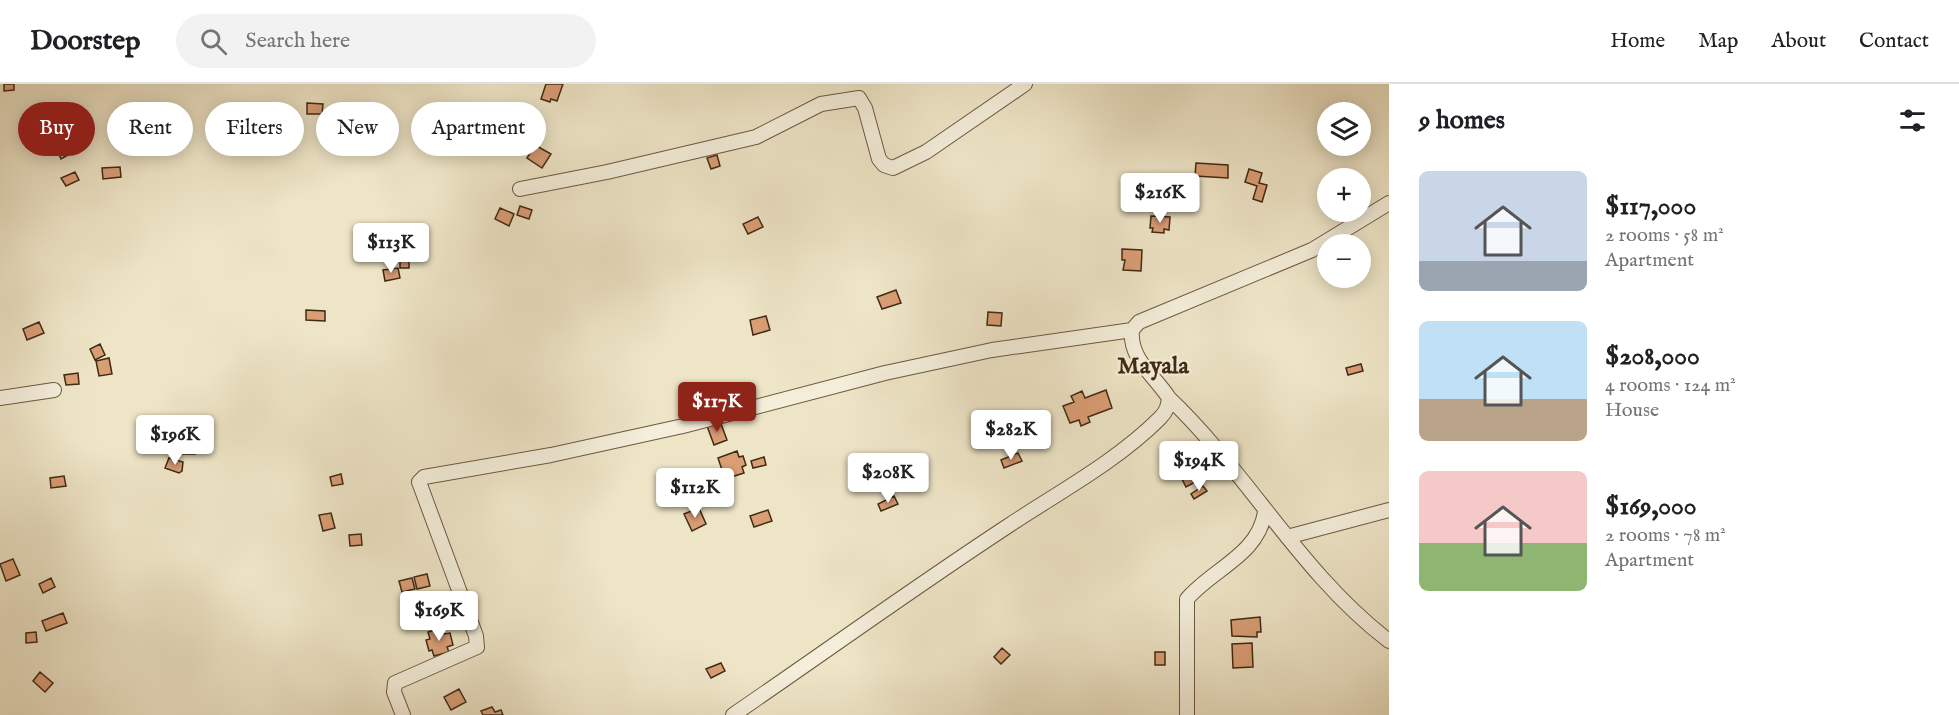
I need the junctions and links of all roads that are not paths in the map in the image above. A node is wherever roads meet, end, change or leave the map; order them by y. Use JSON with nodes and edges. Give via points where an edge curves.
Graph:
{"nodes":[{"id":1,"x":1024,"y":84,"type":"edge"},
{"id":2,"x":520,"y":189,"type":"dead end"},
{"id":3,"x":1389,"y":203,"type":"edge"},
{"id":4,"x":1131,"y":330,"type":"junction"},
{"id":5,"x":54,"y":390,"type":"dead end"},
{"id":6,"x":0,"y":398,"type":"edge"},
{"id":7,"x":1169,"y":398,"type":"junction"},
{"id":8,"x":1389,"y":510,"type":"edge"},
{"id":9,"x":1265,"y":512,"type":"junction"},
{"id":10,"x":1287,"y":537,"type":"junction"},
{"id":11,"x":1389,"y":641,"type":"edge"},
{"id":12,"x":403,"y":715,"type":"edge"},
{"id":13,"x":733,"y":715,"type":"edge"},
{"id":14,"x":1186,"y":715,"type":"edge"}],
"edges":[{"from":1,"to":2,"type":"street","via":[[926,152],[893,168],[879,159],[859,98],[821,104],[756,137]]},
{"from":3,"to":4,"type":"street","via":[[1312,250],[1148,318]]},
{"from":4,"to":7,"type":"street","via":[[1136,353]]},
{"from":4,"to":12,"type":"street","via":[[992,350],[885,373],[683,426],[424,477],[419,482],[477,647],[395,683],[394,692]]},
{"from":5,"to":6,"type":"street"},
{"from":7,"to":9,"type":"street","via":[[1209,440]]},
{"from":7,"to":13,"type":"street","via":[[1162,416],[1123,450]]},
{"from":8,"to":10,"type":"street"},
{"from":9,"to":10,"type":"street"},
{"from":9,"to":14,"type":"street","via":[[1263,526],[1253,543],[1188,599]]},
{"from":10,"to":11,"type":"street","via":[[1355,613]]}]}
